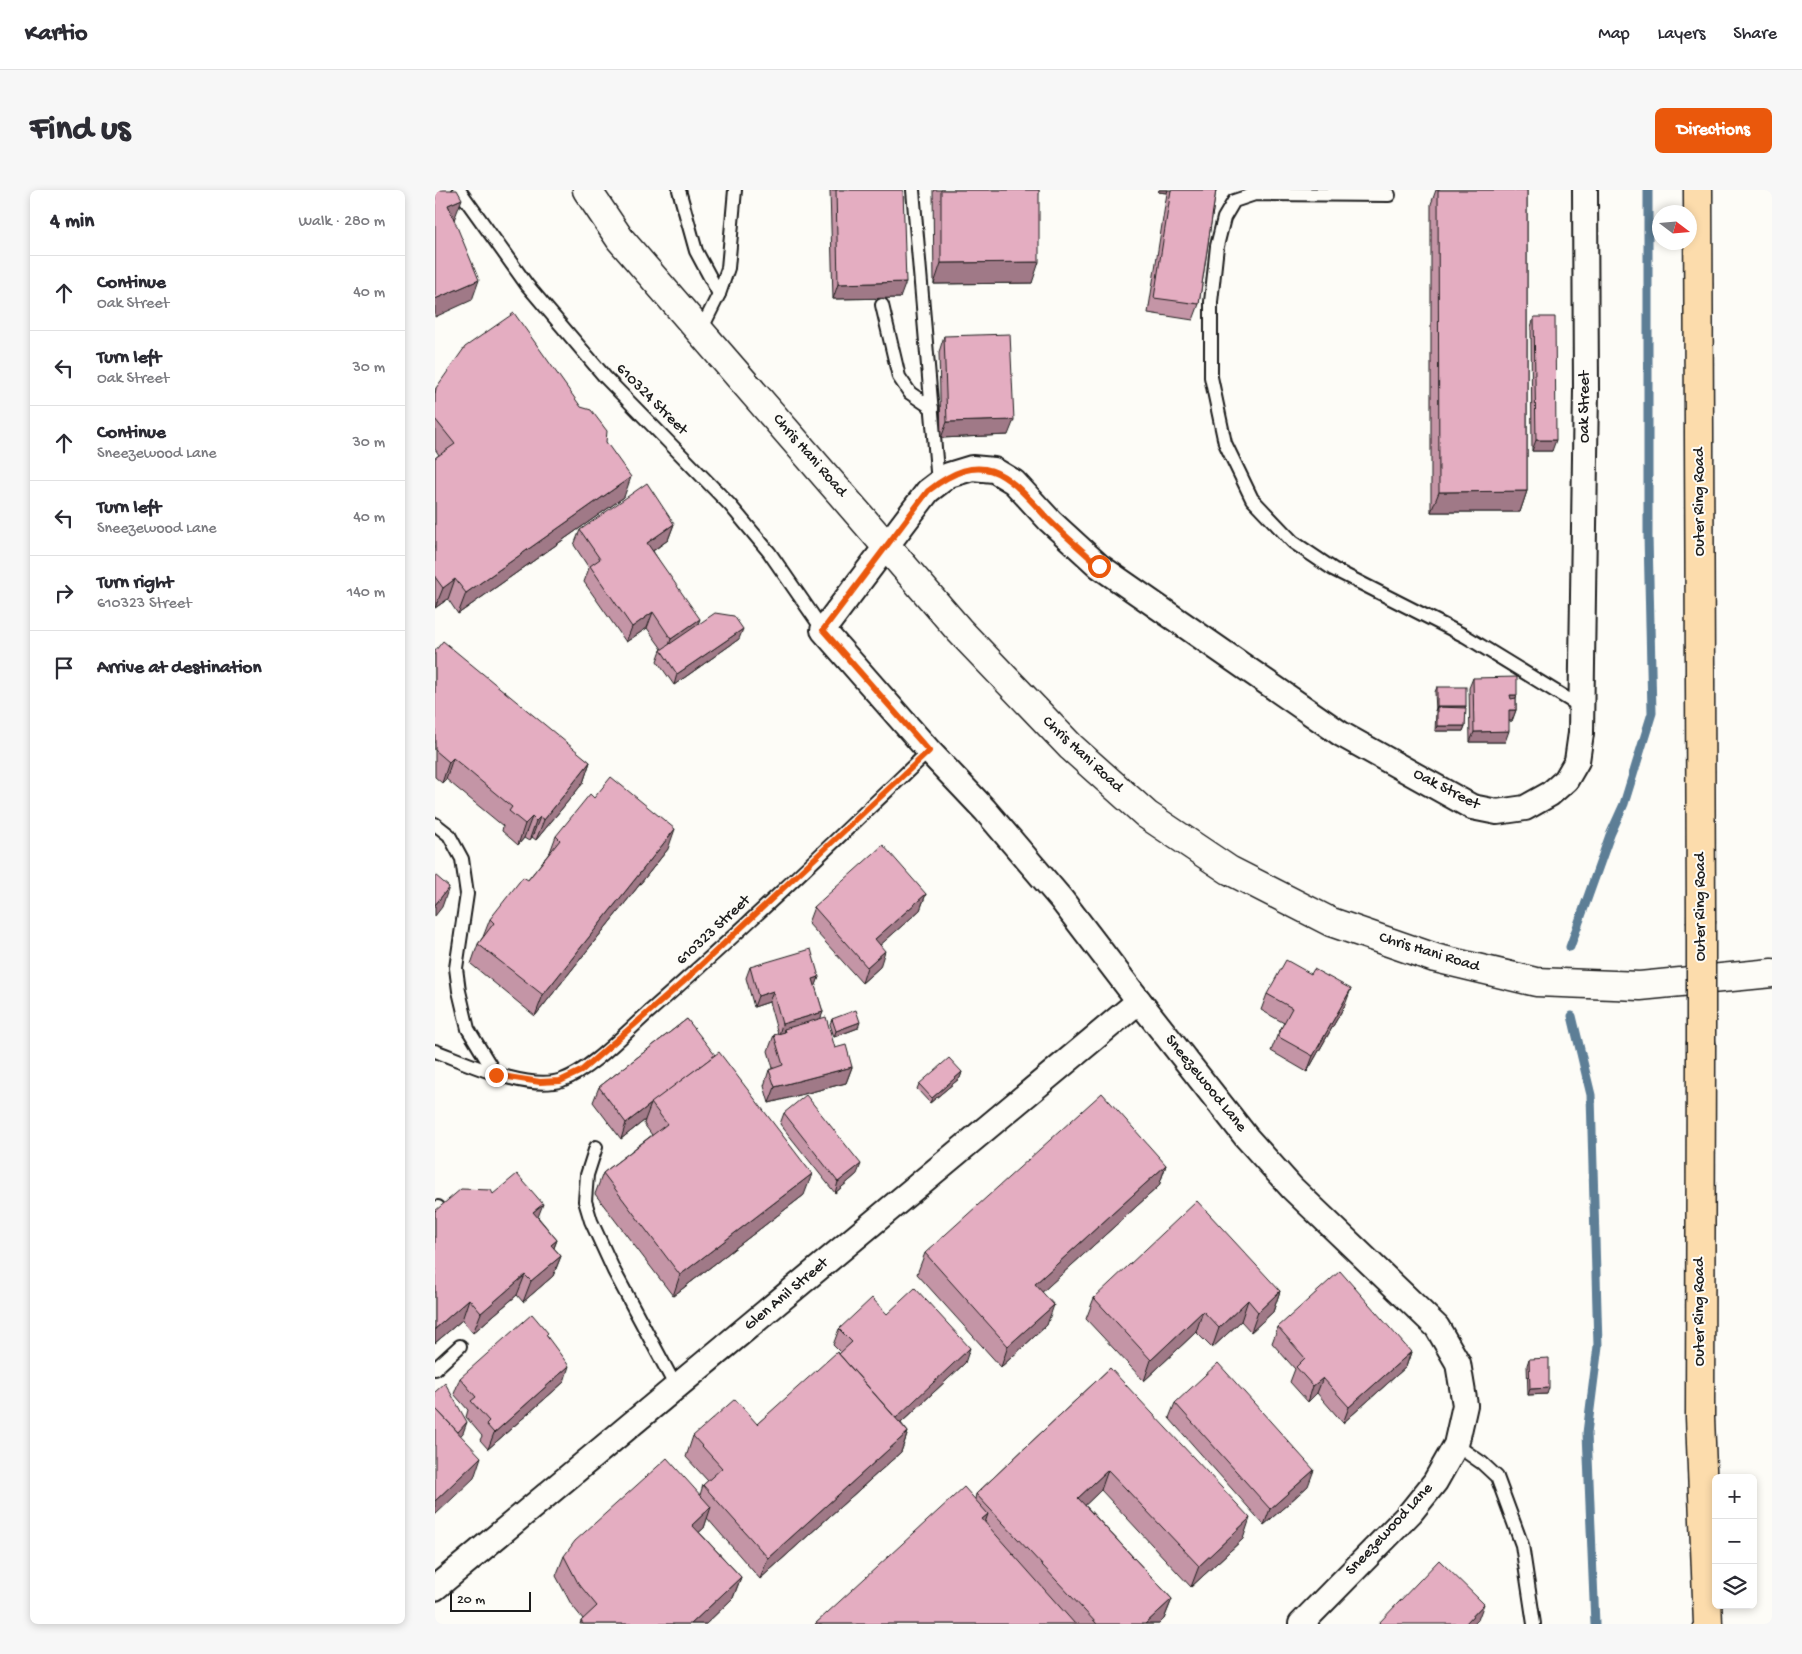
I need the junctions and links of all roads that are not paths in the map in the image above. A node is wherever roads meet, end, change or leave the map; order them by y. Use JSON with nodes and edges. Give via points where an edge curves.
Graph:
{"nodes":[{"id":1,"x":459,"y":190,"type":"edge"},
{"id":2,"x":587,"y":190,"type":"edge"},
{"id":3,"x":679,"y":190,"type":"edge"},
{"id":4,"x":735,"y":190,"type":"edge"},
{"id":5,"x":913,"y":190,"type":"edge"},
{"id":6,"x":1585,"y":190,"type":"edge"},
{"id":7,"x":1698,"y":190,"type":"edge"},
{"id":8,"x":1389,"y":195,"type":"dead end"},
{"id":9,"x":719,"y":294,"type":"junction"},
{"id":10,"x":882,"y":305,"type":"dead end"},
{"id":11,"x":700,"y":332,"type":"junction"},
{"id":12,"x":932,"y":408,"type":"junction"},
{"id":13,"x":938,"y":483,"type":"junction"},
{"id":14,"x":887,"y":545,"type":"junction"},
{"id":15,"x":823,"y":630,"type":"junction"},
{"id":16,"x":1581,"y":707,"type":"junction"},
{"id":17,"x":929,"y":751,"type":"junction"},
{"id":18,"x":435,"y":824,"type":"edge"},
{"id":19,"x":1772,"y":973,"type":"edge"},
{"id":20,"x":1139,"y":1002,"type":"junction"},
{"id":21,"x":435,"y":1051,"type":"edge"},
{"id":22,"x":496,"y":1075,"type":"junction"},
{"id":23,"x":596,"y":1147,"type":"dead end"},
{"id":24,"x":460,"y":1346,"type":"dead end"},
{"id":25,"x":435,"y":1369,"type":"edge"},
{"id":26,"x":675,"y":1387,"type":"junction"},
{"id":27,"x":1456,"y":1445,"type":"junction"},
{"id":28,"x":435,"y":1588,"type":"edge"},
{"id":29,"x":1301,"y":1624,"type":"edge"},
{"id":30,"x":1534,"y":1624,"type":"edge"},
{"id":31,"x":1708,"y":1624,"type":"edge"}],
"edges":[{"from":1,"to":15,"type":"lane","name":"610324 Street","via":[[527,285],[605,377],[730,505],[769,552]]},
{"from":2,"to":11,"type":"street","name":"Chris Hani Road","via":[[620,239]]},
{"from":3,"to":9,"type":"lane","via":[[696,251]]},
{"from":4,"to":9,"type":"lane","via":[[729,259]]},
{"from":5,"to":12,"type":"lane"},
{"from":6,"to":16,"type":"street","name":"Oak Street"},
{"from":7,"to":31,"type":"highway","name":"Outer Ring Road","bridge":true,"via":[[1699,1417]]},
{"from":8,"to":16,"type":"lane","via":[[1255,194],[1234,202],[1224,218],[1217,246],[1211,302],[1211,376],[1225,443],[1252,499],[1293,542],[1333,568],[1465,636]]},
{"from":9,"to":11,"type":"lane"},
{"from":10,"to":12,"type":"lane","via":[[899,377],[910,393]]},
{"from":11,"to":14,"type":"street","name":"Chris Hani Road"},
{"from":12,"to":13,"type":"lane"},
{"from":13,"to":14,"type":"street","name":"Oak Street","via":[[928,491]]},
{"from":13,"to":16,"type":"street","name":"Oak Street","via":[[949,475],[972,468],[994,470],[1014,482],[1099,566],[1341,734],[1472,807],[1497,812],[1525,808],[1550,794],[1566,780],[1577,761]]},
{"from":14,"to":15,"type":"street"},
{"from":14,"to":19,"type":"street","name":"Chris Hani Road","via":[[985,658],[1071,747],[1147,815],[1229,870],[1331,922],[1435,958],[1535,982],[1640,986]]},
{"from":15,"to":17,"type":"street","name":"Sneezewood Lane"},
{"from":17,"to":20,"type":"street","name":"Sneezewood Lane","via":[[985,810],[1061,899]]},
{"from":17,"to":22,"type":"lane","name":"610323 Street","via":[[682,983],[581,1071],[560,1081],[540,1082]]},
{"from":18,"to":22,"type":"lane","via":[[449,835],[462,859],[467,894],[456,968],[459,991],[468,1029]]},
{"from":20,"to":26,"type":"street","name":"Glen Anil Street"},
{"from":20,"to":27,"type":"street","name":"Sneezewood Lane","via":[[1247,1138],[1292,1188],[1437,1327],[1458,1363],[1465,1405]]},
{"from":21,"to":22,"type":"lane","name":"610323 Street"},
{"from":23,"to":26,"type":"lane","via":[[587,1176],[585,1201],[591,1222]]},
{"from":24,"to":25,"type":"lane"},
{"from":26,"to":28,"type":"street","name":"Glen Anil Street"},
{"from":27,"to":29,"type":"street","name":"Sneezewood Lane","via":[[1435,1482],[1411,1512]]},
{"from":27,"to":30,"type":"lane","via":[[1497,1477],[1522,1545]]}]}
